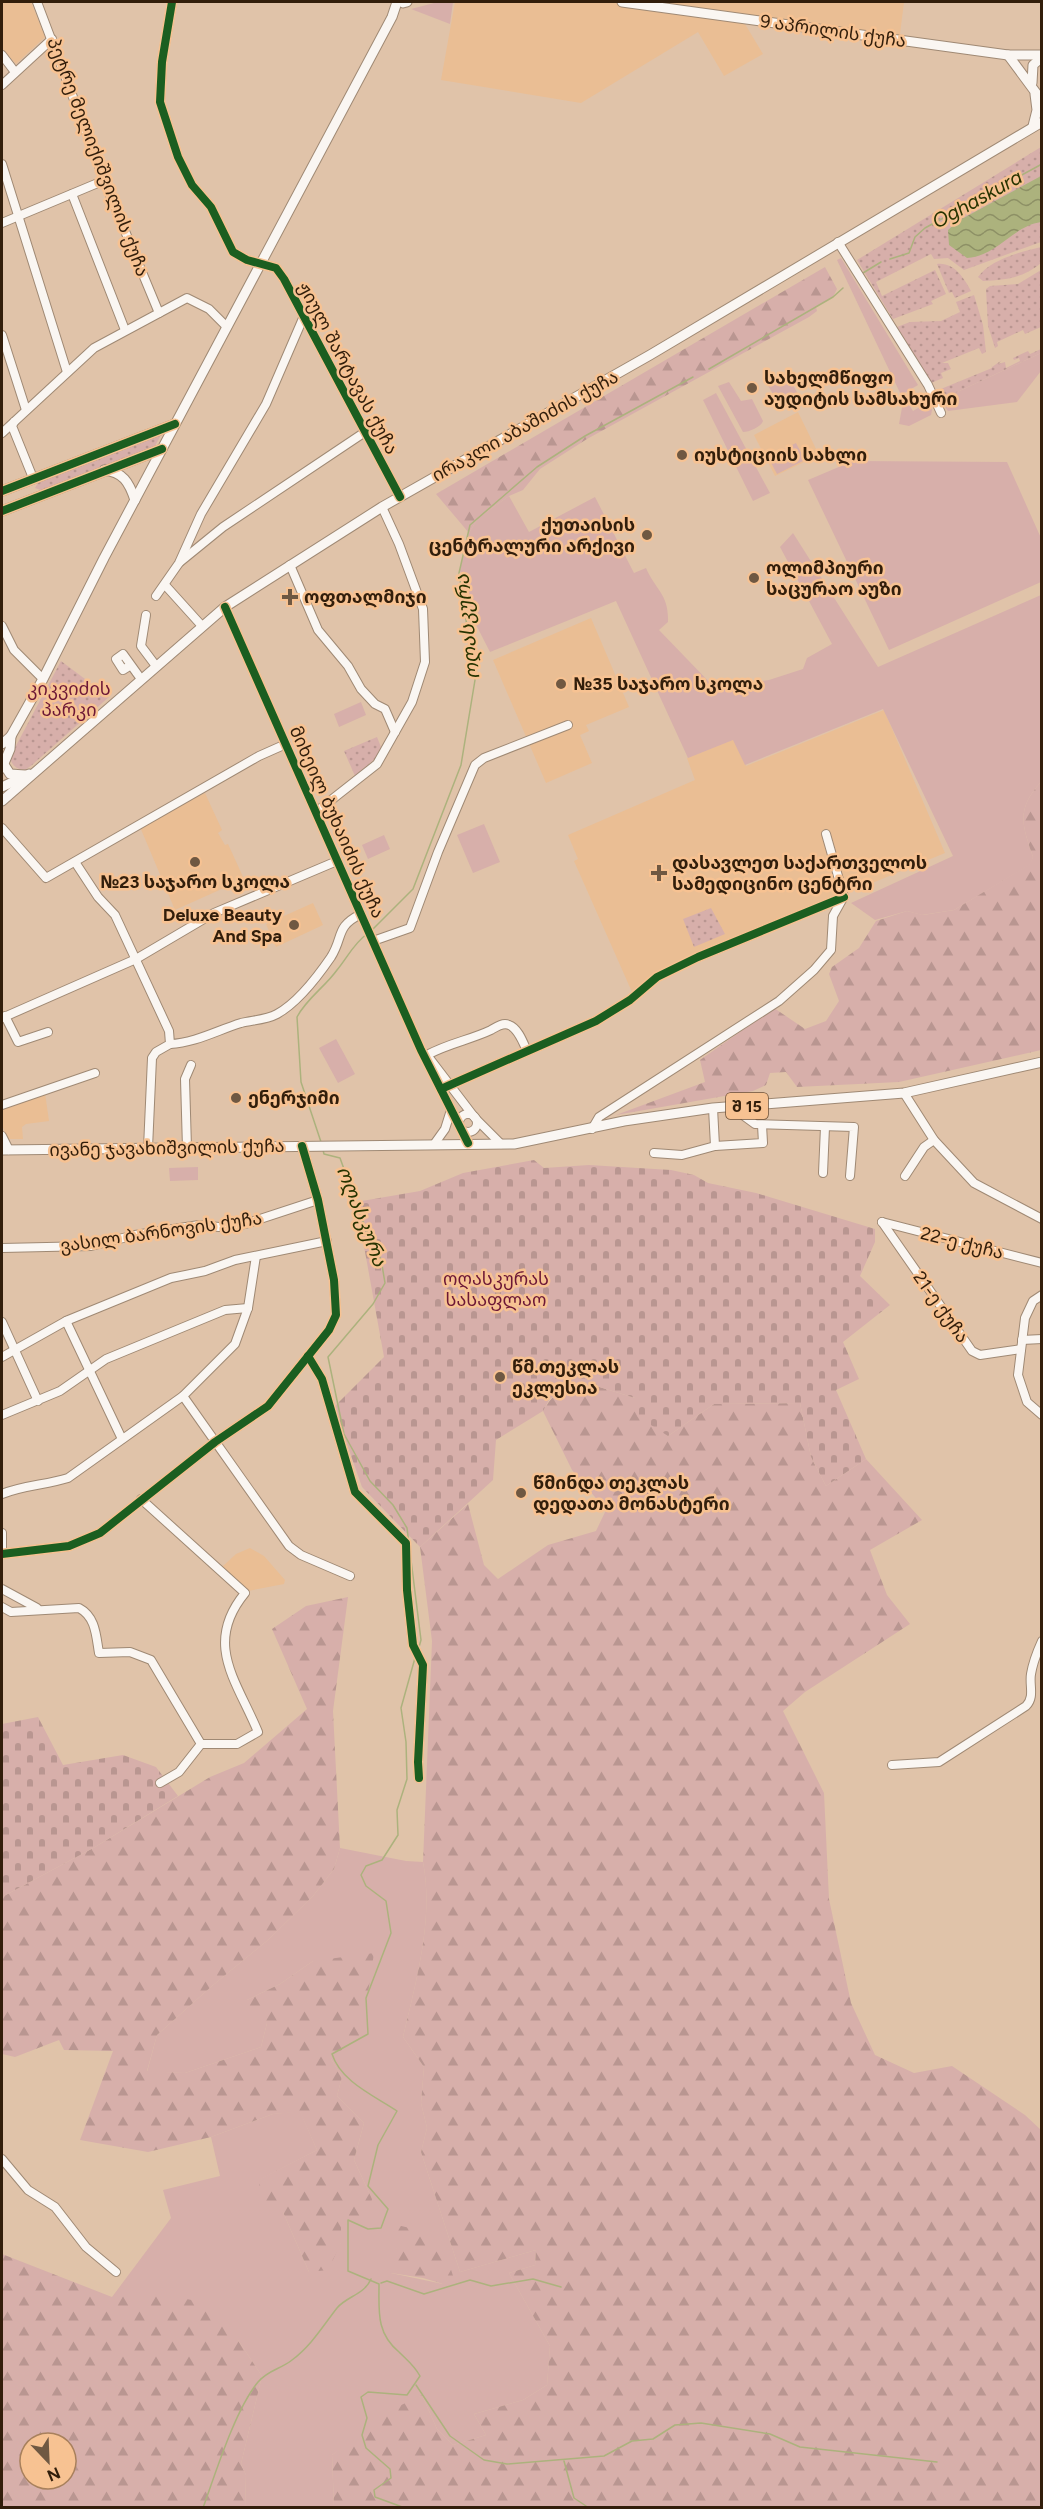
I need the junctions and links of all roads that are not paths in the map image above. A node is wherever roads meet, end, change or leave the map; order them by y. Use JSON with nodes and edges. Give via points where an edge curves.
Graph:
{"nodes":[{"id":1,"x":37,"y":2,"type":"edge"},
{"id":2,"x":172,"y":2,"type":"edge"},
{"id":3,"x":390,"y":2,"type":"edge"},
{"id":4,"x":403,"y":2,"type":"edge"},
{"id":5,"x":622,"y":2,"type":"edge"},
{"id":6,"x":392,"y":17,"type":"junction"},
{"id":7,"x":52,"y":39,"type":"junction"},
{"id":8,"x":2,"y":55,"type":"edge"},
{"id":9,"x":1008,"y":55,"type":"junction"},
{"id":10,"x":1041,"y":56,"type":"edge"},
{"id":11,"x":15,"y":72,"type":"junction"},
{"id":12,"x":2,"y":85,"type":"edge"},
{"id":13,"x":1038,"y":92,"type":"edge"},
{"id":14,"x":1041,"y":101,"type":"edge"},
{"id":15,"x":1037,"y":124,"type":"edge"},
{"id":16,"x":2,"y":164,"type":"edge"},
{"id":17,"x":105,"y":180,"type":"junction"},
{"id":18,"x":5,"y":188,"type":"edge"},
{"id":19,"x":72,"y":194,"type":"junction"},
{"id":20,"x":17,"y":217,"type":"junction"},
{"id":21,"x":2,"y":223,"type":"edge"},
{"id":22,"x":838,"y":242,"type":"junction"},
{"id":23,"x":261,"y":264,"type":"junction"},
{"id":24,"x":159,"y":313,"type":"junction"},
{"id":25,"x":304,"y":316,"type":"junction"},
{"id":26,"x":227,"y":327,"type":"junction"},
{"id":27,"x":126,"y":330,"type":"junction"},
{"id":28,"x":2,"y":334,"type":"edge"},
{"id":29,"x":67,"y":372,"type":"junction"},
{"id":30,"x":26,"y":410,"type":"junction"},
{"id":31,"x":941,"y":413,"type":"dead end"},
{"id":32,"x":14,"y":422,"type":"junction"},
{"id":33,"x":175,"y":424,"type":"junction"},
{"id":34,"x":365,"y":432,"type":"junction"},
{"id":35,"x":2,"y":433,"type":"edge"},
{"id":36,"x":162,"y":448,"type":"junction"},
{"id":37,"x":104,"y":470,"type":"junction"},
{"id":38,"x":33,"y":478,"type":"junction"},
{"id":39,"x":2,"y":491,"type":"edge"},
{"id":40,"x":36,"y":497,"type":"junction"},
{"id":41,"x":400,"y":497,"type":"junction"},
{"id":42,"x":135,"y":500,"type":"junction"},
{"id":43,"x":382,"y":507,"type":"junction"},
{"id":44,"x":2,"y":511,"type":"edge"},
{"id":45,"x":179,"y":563,"type":"junction"},
{"id":46,"x":290,"y":565,"type":"junction"},
{"id":47,"x":165,"y":585,"type":"junction"},
{"id":48,"x":156,"y":596,"type":"dead end"},
{"id":49,"x":225,"y":607,"type":"junction"},
{"id":50,"x":146,"y":615,"type":"dead end"},
{"id":51,"x":2,"y":626,"type":"edge"},
{"id":52,"x":202,"y":626,"type":"junction"},
{"id":53,"x":131,"y":665,"type":"dead end"},
{"id":54,"x":156,"y":666,"type":"junction"},
{"id":55,"x":43,"y":679,"type":"junction"},
{"id":56,"x":141,"y":679,"type":"junction"},
{"id":57,"x":568,"y":725,"type":"dead end"},
{"id":58,"x":395,"y":732,"type":"junction"},
{"id":59,"x":11,"y":736,"type":"junction"},
{"id":60,"x":2,"y":744,"type":"edge"},
{"id":61,"x":286,"y":744,"type":"junction"},
{"id":62,"x":2,"y":766,"type":"edge"},
{"id":63,"x":32,"y":773,"type":"junction"},
{"id":64,"x":2,"y":787,"type":"edge"},
{"id":65,"x":2,"y":801,"type":"edge"},
{"id":66,"x":315,"y":812,"type":"junction"},
{"id":67,"x":2,"y":828,"type":"edge"},
{"id":68,"x":826,"y":834,"type":"dead end"},
{"id":69,"x":337,"y":861,"type":"junction"},
{"id":70,"x":75,"y":862,"type":"junction"},
{"id":71,"x":844,"y":897,"type":"junction"},
{"id":72,"x":361,"y":914,"type":"junction"},
{"id":73,"x":372,"y":939,"type":"junction"},
{"id":74,"x":136,"y":959,"type":"junction"},
{"id":75,"x":3,"y":1017,"type":"edge"},
{"id":76,"x":48,"y":1032,"type":"dead end"},
{"id":77,"x":170,"y":1044,"type":"junction"},
{"id":78,"x":527,"y":1051,"type":"junction"},
{"id":79,"x":424,"y":1052,"type":"junction"},
{"id":80,"x":1041,"y":1062,"type":"edge"},
{"id":81,"x":191,"y":1065,"type":"dead end"},
{"id":82,"x":95,"y":1072,"type":"dead end"},
{"id":83,"x":445,"y":1086,"type":"junction"},
{"id":84,"x":904,"y":1093,"type":"junction"},
{"id":85,"x":2,"y":1105,"type":"edge"},
{"id":86,"x":742,"y":1106,"type":"junction"},
{"id":87,"x":713,"y":1108,"type":"junction"},
{"id":88,"x":451,"y":1110,"type":"junction"},
{"id":89,"x":475,"y":1118,"type":"junction"},
{"id":90,"x":762,"y":1125,"type":"junction"},
{"id":91,"x":459,"y":1127,"type":"junction"},
{"id":92,"x":825,"y":1127,"type":"junction"},
{"id":93,"x":476,"y":1128,"type":"junction"},
{"id":94,"x":592,"y":1129,"type":"junction"},
{"id":95,"x":2,"y":1136,"type":"edge"},
{"id":96,"x":934,"y":1140,"type":"junction"},
{"id":97,"x":435,"y":1143,"type":"junction"},
{"id":98,"x":472,"y":1143,"type":"junction"},
{"id":99,"x":501,"y":1144,"type":"junction"},
{"id":100,"x":302,"y":1146,"type":"junction"},
{"id":101,"x":715,"y":1146,"type":"junction"},
{"id":102,"x":148,"y":1148,"type":"junction"},
{"id":103,"x":187,"y":1148,"type":"junction"},
{"id":104,"x":5,"y":1150,"type":"edge"},
{"id":105,"x":654,"y":1153,"type":"dead end"},
{"id":106,"x":823,"y":1173,"type":"dead end"},
{"id":107,"x":850,"y":1176,"type":"dead end"},
{"id":108,"x":905,"y":1176,"type":"dead end"},
{"id":109,"x":318,"y":1200,"type":"junction"},
{"id":110,"x":1041,"y":1219,"type":"edge"},
{"id":111,"x":882,"y":1222,"type":"joint"},
{"id":112,"x":327,"y":1241,"type":"junction"},
{"id":113,"x":2,"y":1248,"type":"edge"},
{"id":114,"x":256,"y":1256,"type":"junction"},
{"id":115,"x":1041,"y":1263,"type":"edge"},
{"id":116,"x":1041,"y":1295,"type":"edge"},
{"id":117,"x":248,"y":1308,"type":"junction"},
{"id":118,"x":66,"y":1321,"type":"junction"},
{"id":119,"x":2,"y":1325,"type":"edge"},
{"id":120,"x":1041,"y":1339,"type":"edge"},
{"id":121,"x":1022,"y":1340,"type":"junction"},
{"id":122,"x":16,"y":1348,"type":"junction"},
{"id":123,"x":1021,"y":1349,"type":"junction"},
{"id":124,"x":308,"y":1356,"type":"junction"},
{"id":125,"x":2,"y":1357,"type":"edge"},
{"id":126,"x":88,"y":1370,"type":"junction"},
{"id":127,"x":183,"y":1396,"type":"junction"},
{"id":128,"x":38,"y":1401,"type":"junction"},
{"id":129,"x":2,"y":1414,"type":"edge"},
{"id":130,"x":1041,"y":1415,"type":"edge"},
{"id":131,"x":122,"y":1438,"type":"junction"},
{"id":132,"x":214,"y":1442,"type":"junction"},
{"id":133,"x":2,"y":1494,"type":"edge"},
{"id":134,"x":141,"y":1499,"type":"junction"},
{"id":135,"x":2,"y":1533,"type":"edge"},
{"id":136,"x":2,"y":1554,"type":"edge"},
{"id":137,"x":350,"y":1576,"type":"dead end"},
{"id":138,"x":2,"y":1589,"type":"edge"},
{"id":139,"x":2,"y":1607,"type":"edge"},
{"id":140,"x":37,"y":1608,"type":"junction"},
{"id":141,"x":1041,"y":1641,"type":"edge"},
{"id":142,"x":201,"y":1744,"type":"junction"},
{"id":143,"x":892,"y":1765,"type":"dead end"},
{"id":144,"x":419,"y":1778,"type":"dead end"},
{"id":145,"x":160,"y":1783,"type":"dead end"},
{"id":146,"x":2,"y":2159,"type":"edge"},
{"id":147,"x":116,"y":2272,"type":"dead end"}],
"edges":[{"from":1,"to":7,"type":"street","name":"პეტრე მელიქიშვილის ქუჩა"},
{"from":2,"to":23,"type":"street","name":"ჟიულ შარტავას ქუჩა","via":[[162,63],[161,109],[183,169],[211,207],[225,240],[233,252]]},
{"from":3,"to":6,"type":"main road"},
{"from":4,"to":6,"type":"main road"},
{"from":5,"to":9,"type":"main road","name":"9 აპრილის ქუჩა"},
{"from":6,"to":23,"type":"main road"},
{"from":7,"to":11,"type":"street"},
{"from":7,"to":17,"type":"street","name":"პეტრე მელიქიშვილის ქუჩა"},
{"from":8,"to":11,"type":"street"},
{"from":9,"to":10,"type":"main road","name":"9 აპრილის ქუჩა"},
{"from":9,"to":13,"type":"main road"},
{"from":10,"to":13,"type":"main road","via":[[1030,73]]},
{"from":11,"to":12,"type":"street"},
{"from":13,"to":14,"type":"main road"},
{"from":13,"to":15,"type":"main road"},
{"from":15,"to":22,"type":"main road","name":"ირაკლი აბაშიძის ქუჩა"},
{"from":16,"to":18,"type":"street"},
{"from":17,"to":19,"type":"street"},
{"from":17,"to":24,"type":"street","name":"პეტრე მელიქიშვილის ქუჩა"},
{"from":18,"to":20,"type":"street"},
{"from":19,"to":20,"type":"street"},
{"from":19,"to":27,"type":"street"},
{"from":20,"to":21,"type":"street"},
{"from":20,"to":29,"type":"street"},
{"from":22,"to":31,"type":"street","via":[[933,393]]},
{"from":22,"to":41,"type":"main road","name":"ირაკლი აბაშიძის ქუჩა","via":[[650,355]]},
{"from":23,"to":25,"type":"street","name":"ჟიულ შარტავას ქუჩა","via":[[276,268]]},
{"from":23,"to":26,"type":"main road"},
{"from":24,"to":26,"type":"street","via":[[187,298],[209,309]]},
{"from":24,"to":27,"type":"street"},
{"from":25,"to":34,"type":"street","name":"ჟიულ შარტავას ქუჩა"},
{"from":25,"to":45,"type":"street","via":[[266,404],[201,514]]},
{"from":26,"to":33,"type":"main road"},
{"from":27,"to":29,"type":"street","via":[[94,348]]},
{"from":28,"to":30,"type":"street"},
{"from":29,"to":30,"type":"street"},
{"from":30,"to":32,"type":"street"},
{"from":32,"to":35,"type":"street"},
{"from":32,"to":38,"type":"street","via":[[12,426]]},
{"from":33,"to":36,"type":"main road"},
{"from":33,"to":38,"type":"main road"},
{"from":34,"to":41,"type":"street","name":"ჟიულ შარტავას ქუჩა"},
{"from":34,"to":45,"type":"street","via":[[223,527]]},
{"from":36,"to":37,"type":"main road"},
{"from":36,"to":42,"type":"main road"},
{"from":37,"to":40,"type":"main road"},
{"from":37,"to":42,"type":"main road","via":[[122,475]]},
{"from":38,"to":39,"type":"main road"},
{"from":38,"to":40,"type":"main road"},
{"from":40,"to":44,"type":"main road"},
{"from":41,"to":43,"type":"main road","name":"ირაკლი აბაშიძის ქუჩა"},
{"from":42,"to":55,"type":"main road"},
{"from":43,"to":46,"type":"main road","name":"ირაკლი აბაშიძის ქუჩა"},
{"from":43,"to":58,"type":"street","via":[[423,609],[425,662],[412,702]]},
{"from":45,"to":47,"type":"street"},
{"from":46,"to":49,"type":"main road","name":"ირაკლი აბაშიძის ქუჩა"},
{"from":46,"to":58,"type":"street","via":[[318,630],[348,666],[361,689],[385,709]]},
{"from":47,"to":48,"type":"street"},
{"from":47,"to":52,"type":"street"},
{"from":49,"to":52,"type":"main road","name":"ირაკლი აბაშიძის ქუჩა"},
{"from":49,"to":61,"type":"street","name":"მიხეილ ბუხაიძის ქუჩა"},
{"from":50,"to":54,"type":"street","via":[[141,646]]},
{"from":51,"to":55,"type":"street","via":[[14,650]]},
{"from":52,"to":54,"type":"main road","name":"ირაკლი აბაშიძის ქუჩა"},
{"from":53,"to":56,"type":"street"},
{"from":54,"to":56,"type":"main road","name":"ირაკლი აბაშიძის ქუჩა"},
{"from":55,"to":59,"type":"main road"},
{"from":56,"to":63,"type":"main road","name":"ირაკლი აბაშიძის ქუჩა"},
{"from":57,"to":73,"type":"street","via":[[475,765],[410,928]]},
{"from":58,"to":66,"type":"street","via":[[377,764]]},
{"from":59,"to":60,"type":"main road"},
{"from":59,"to":62,"type":"main road"},
{"from":61,"to":66,"type":"street","name":"მიხეილ ბუხაიძის ქუჩა"},
{"from":61,"to":70,"type":"street"},
{"from":62,"to":63,"type":"main road","via":[[10,774]]},
{"from":63,"to":64,"type":"main road","name":"ირაკლი აბაშიძის ქუჩა"},
{"from":63,"to":65,"type":"main road","name":"ირაკლი აბაშიძის ქუჩა"},
{"from":66,"to":69,"type":"street","name":"მიხეილ ბუხაიძის ქუჩა"},
{"from":67,"to":70,"type":"street","via":[[46,878]]},
{"from":68,"to":71,"type":"street"},
{"from":69,"to":72,"type":"street","name":"მიხეილ ბუხაიძის ქუჩა"},
{"from":69,"to":74,"type":"street","via":[[214,913]]},
{"from":70,"to":74,"type":"street","via":[[115,915]]},
{"from":71,"to":78,"type":"street","via":[[657,977],[596,1021]]},
{"from":71,"to":94,"type":"street","via":[[833,916],[831,950],[814,970],[778,1001],[599,1117]]},
{"from":72,"to":73,"type":"street","name":"მიხეილ ბუხაიძის ქუჩა"},
{"from":72,"to":77,"type":"street","via":[[340,929],[331,956],[276,1015],[182,1044]]},
{"from":73,"to":79,"type":"street","name":"მიხეილ ბუხაიძის ქუჩა"},
{"from":74,"to":75,"type":"street"},
{"from":74,"to":77,"type":"street","via":[[158,1003]]},
{"from":75,"to":76,"type":"street","via":[[18,1042]]},
{"from":77,"to":102,"type":"street","via":[[152,1058]]},
{"from":78,"to":79,"type":"street","via":[[517,1032],[504,1024],[477,1038]]},
{"from":78,"to":83,"type":"street"},
{"from":79,"to":83,"type":"street","name":"მიხეილ ბუხაიძის ქუჩა"},
{"from":80,"to":84,"type":"main road","number":"შ 15"},
{"from":81,"to":103,"type":"street","via":[[185,1079]]},
{"from":82,"to":85,"type":"street"},
{"from":83,"to":88,"type":"street","name":"მიხეილ ბუხაიძის ქუჩა"},
{"from":83,"to":89,"type":"street","name":"მიხეილ ბუხაიძის ქუჩა"},
{"from":84,"to":86,"type":"main road","name":"ივანე ჯავახიშვილის ქუჩა","number":"შ 15"},
{"from":84,"to":96,"type":"street"},
{"from":86,"to":87,"type":"main road","name":"ივანე ჯავახიშვილის ქუჩა","number":"შ 15"},
{"from":86,"to":90,"type":"street","via":[[748,1121]]},
{"from":87,"to":94,"type":"main road","name":"ივანე ჯავახიშვილის ქუჩა","number":"შ 15"},
{"from":87,"to":101,"type":"street"},
{"from":88,"to":91,"type":"street","name":"მიხეილ ბუხაიძის ქუჩა"},
{"from":88,"to":97,"type":"street"},
{"from":89,"to":91,"type":"street","via":[[465,1115],[460,1118]]},
{"from":89,"to":93,"type":"street"},
{"from":89,"to":99,"type":"street","name":"მიხეილ ბუხაიძის ქუჩა"},
{"from":90,"to":92,"type":"street"},
{"from":90,"to":101,"type":"street","via":[[763,1143]]},
{"from":91,"to":93,"type":"street","via":[[466,1132]]},
{"from":91,"to":98,"type":"street","name":"მიხეილ ბუხაიძის ქუჩა"},
{"from":92,"to":106,"type":"street"},
{"from":92,"to":107,"type":"street","via":[[854,1127]]},
{"from":93,"to":98,"type":"street"},
{"from":94,"to":99,"type":"main road","name":"ივანე ჯავახიშვილის ქუჩა","number":"შ 15"},
{"from":95,"to":104,"type":"street"},
{"from":96,"to":108,"type":"street","via":[[924,1147]]},
{"from":96,"to":110,"type":"street","via":[[974,1184]]},
{"from":97,"to":98,"type":"main road","name":"ივანე ჯავახიშვილის ქუჩა"},
{"from":97,"to":100,"type":"main road","name":"ივანე ჯავახიშვილის ქუჩა"},
{"from":98,"to":99,"type":"main road","name":"ივანე ჯავახიშვილის ქუჩა"},
{"from":100,"to":103,"type":"main road","name":"ივანე ჯავახიშვილის ქუჩა"},
{"from":100,"to":109,"type":"street"},
{"from":101,"to":105,"type":"street","via":[[682,1155]]},
{"from":102,"to":103,"type":"main road","name":"ივანე ჯავახიშვილის ქუჩა"},
{"from":102,"to":104,"type":"main road","name":"ივანე ჯავახიშვილის ქუჩა"},
{"from":109,"to":112,"type":"street"},
{"from":109,"to":113,"type":"street","name":"ვასილ ბარნოვის ქუჩა","via":[[244,1224],[199,1225],[91,1246]]},
{"from":111,"to":115,"type":"street","name":"22-ე ქუჩა"},
{"from":111,"to":123,"type":"street","name":"21-ე ქუჩა","via":[[972,1351],[980,1355]]},
{"from":112,"to":114,"type":"street"},
{"from":112,"to":124,"type":"street","via":[[336,1315]]},
{"from":114,"to":117,"type":"street"},
{"from":114,"to":118,"type":"street","via":[[171,1278]]},
{"from":116,"to":121,"type":"street","via":[[1028,1308]]},
{"from":117,"to":126,"type":"street","via":[[225,1310]]},
{"from":117,"to":127,"type":"street","via":[[235,1344]]},
{"from":118,"to":122,"type":"street"},
{"from":118,"to":126,"type":"street"},
{"from":119,"to":122,"type":"street"},
{"from":120,"to":121,"type":"street"},
{"from":121,"to":123,"type":"street"},
{"from":122,"to":125,"type":"street"},
{"from":122,"to":128,"type":"street"},
{"from":123,"to":130,"type":"street","via":[[1021,1390],[1030,1407]]},
{"from":124,"to":132,"type":"street","via":[[268,1406]]},
{"from":124,"to":144,"type":"street","via":[[322,1379],[355,1492],[406,1543],[413,1645],[423,1665]]},
{"from":126,"to":128,"type":"street","via":[[60,1391]]},
{"from":126,"to":131,"type":"street"},
{"from":127,"to":131,"type":"street"},
{"from":127,"to":132,"type":"street"},
{"from":128,"to":129,"type":"street"},
{"from":131,"to":133,"type":"street","via":[[68,1478],[22,1486]]},
{"from":132,"to":134,"type":"street"},
{"from":132,"to":137,"type":"street","via":[[289,1546]]},
{"from":134,"to":136,"type":"street","via":[[100,1533],[84,1541]]},
{"from":134,"to":142,"type":"street","via":[[245,1593],[228,1618],[224,1644],[227,1664],[258,1732],[237,1744]]},
{"from":135,"to":136,"type":"street"},
{"from":138,"to":140,"type":"street"},
{"from":139,"to":140,"type":"street","via":[[10,1612]]},
{"from":140,"to":142,"type":"street","via":[[79,1608],[93,1620],[99,1653],[130,1652],[151,1660]]},
{"from":141,"to":143,"type":"street","via":[[1026,1706],[939,1762]]},
{"from":142,"to":145,"type":"street","via":[[179,1772]]},
{"from":146,"to":147,"type":"street","via":[[28,2190],[55,2207],[87,2247]]}]}
